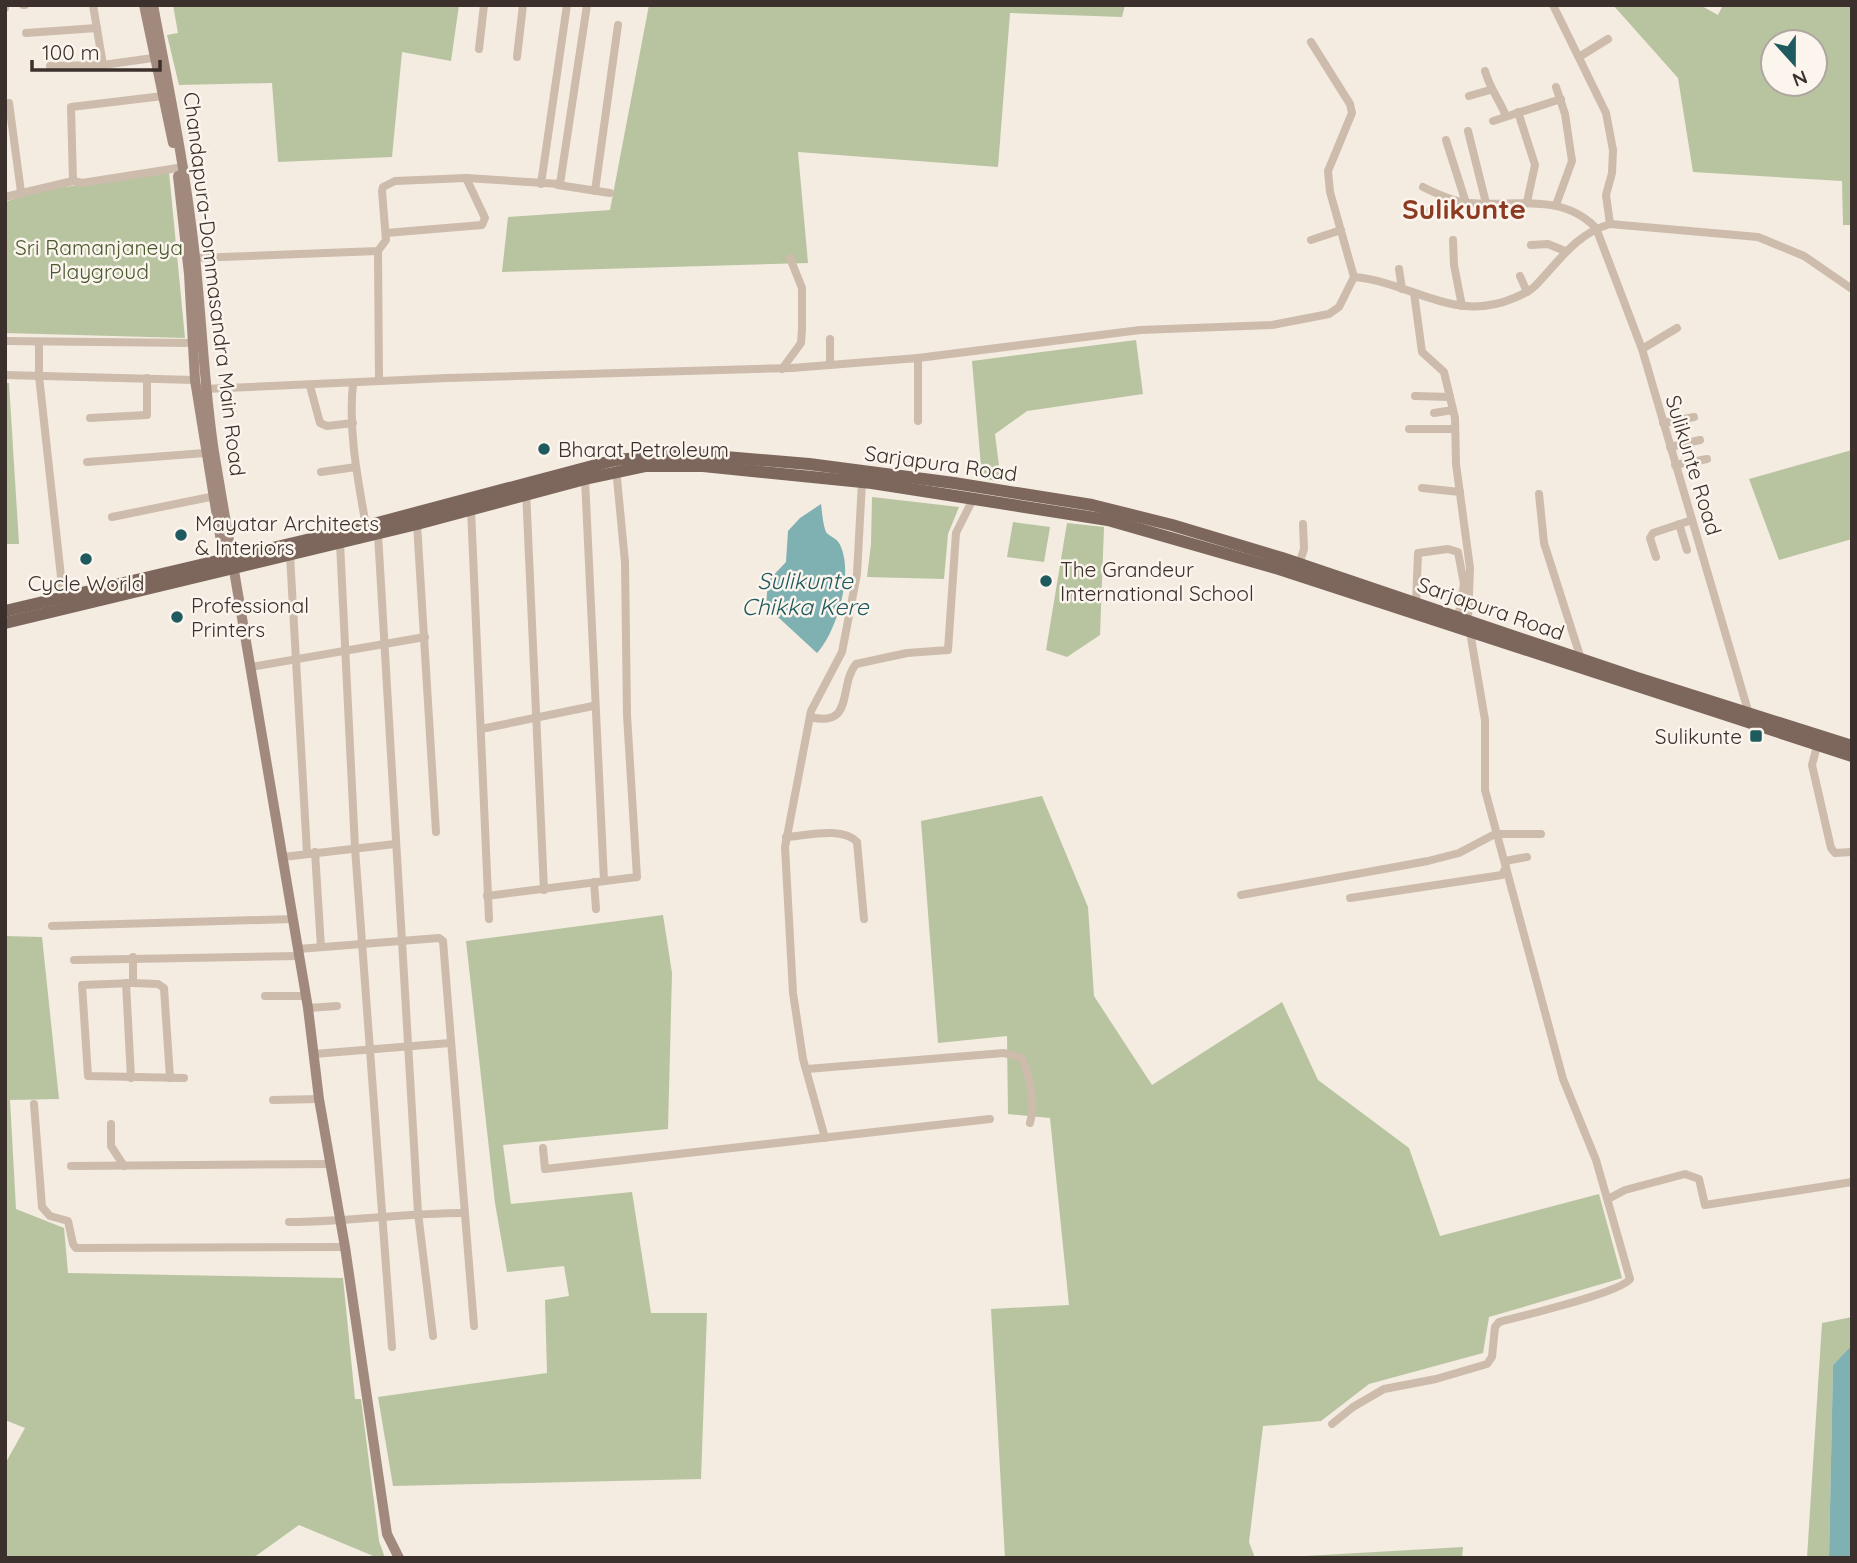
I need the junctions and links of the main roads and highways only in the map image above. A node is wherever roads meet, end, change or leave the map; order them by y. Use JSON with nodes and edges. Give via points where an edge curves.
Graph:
{"nodes":[{"id":1,"x":144,"y":5,"type":"edge"},
{"id":2,"x":153,"y":5,"type":"edge"},
{"id":3,"x":159,"y":57,"type":"junction"},
{"id":4,"x":181,"y":167,"type":"junction"},
{"id":5,"x":616,"y":466,"type":"junction"},
{"id":6,"x":526,"y":489,"type":"junction"},
{"id":7,"x":975,"y":493,"type":"junction"},
{"id":8,"x":230,"y":564,"type":"junction"},
{"id":9,"x":5,"y":611,"type":"edge"},
{"id":10,"x":5,"y":623,"type":"edge"},
{"id":11,"x":1466,"y":624,"type":"junction"},
{"id":12,"x":1750,"y":720,"type":"junction"},
{"id":13,"x":1852,"y":746,"type":"edge"},
{"id":14,"x":1852,"y":757,"type":"edge"},
{"id":15,"x":399,"y":1558,"type":"edge"}],
"edges":[{"from":1,"to":3,"type":"main road","name":"Chandapura-Dommasandra Main Road"},
{"from":2,"to":3,"type":"main road","name":"Chandapura-Dommasandra Main Road"},
{"from":3,"to":4,"type":"main road","name":"Chandapura-Dommasandra Main Road"},
{"from":3,"to":4,"type":"main road","name":"Chandapura-Dommasandra Main Road","via":[[163,96]]},
{"from":4,"to":8,"type":"main road","name":"Chandapura-Dommasandra Main Road"},
{"from":4,"to":8,"type":"main road","name":"Chandapura-Dommasandra Main Road","via":[[195,380],[205,453]]},
{"from":5,"to":6,"type":"main road","name":"Sarjapura Road"},
{"from":5,"to":6,"type":"main road","name":"Sarjapura Road","via":[[585,479]]},
{"from":5,"to":7,"type":"main road","name":"Sarjapura Road","via":[[703,466]]},
{"from":5,"to":7,"type":"main road","name":"Sarjapura Road","via":[[690,454],[809,464]]},
{"from":6,"to":8,"type":"main road","name":"Sarjapura Road"},
{"from":6,"to":8,"type":"main road","name":"Sarjapura Road","via":[[378,534]]},
{"from":7,"to":11,"type":"main road","name":"Sarjapura Road","via":[[1182,539]]},
{"from":7,"to":11,"type":"main road","name":"Sarjapura Road","via":[[1119,512],[1299,564]]},
{"from":8,"to":9,"type":"main road","name":"Sarjapura Road","via":[[63,595]]},
{"from":8,"to":10,"type":"main road","name":"Sarjapura Road"},
{"from":8,"to":15,"type":"main road","via":[[306,996],[387,1534]]},
{"from":11,"to":12,"type":"main road","name":"Sarjapura Road"},
{"from":11,"to":12,"type":"main road","name":"Sarjapura Road","via":[[1581,659]]},
{"from":12,"to":13,"type":"main road","name":"Sarjapura Road"},
{"from":12,"to":14,"type":"main road","name":"Sarjapura Road"}]}
